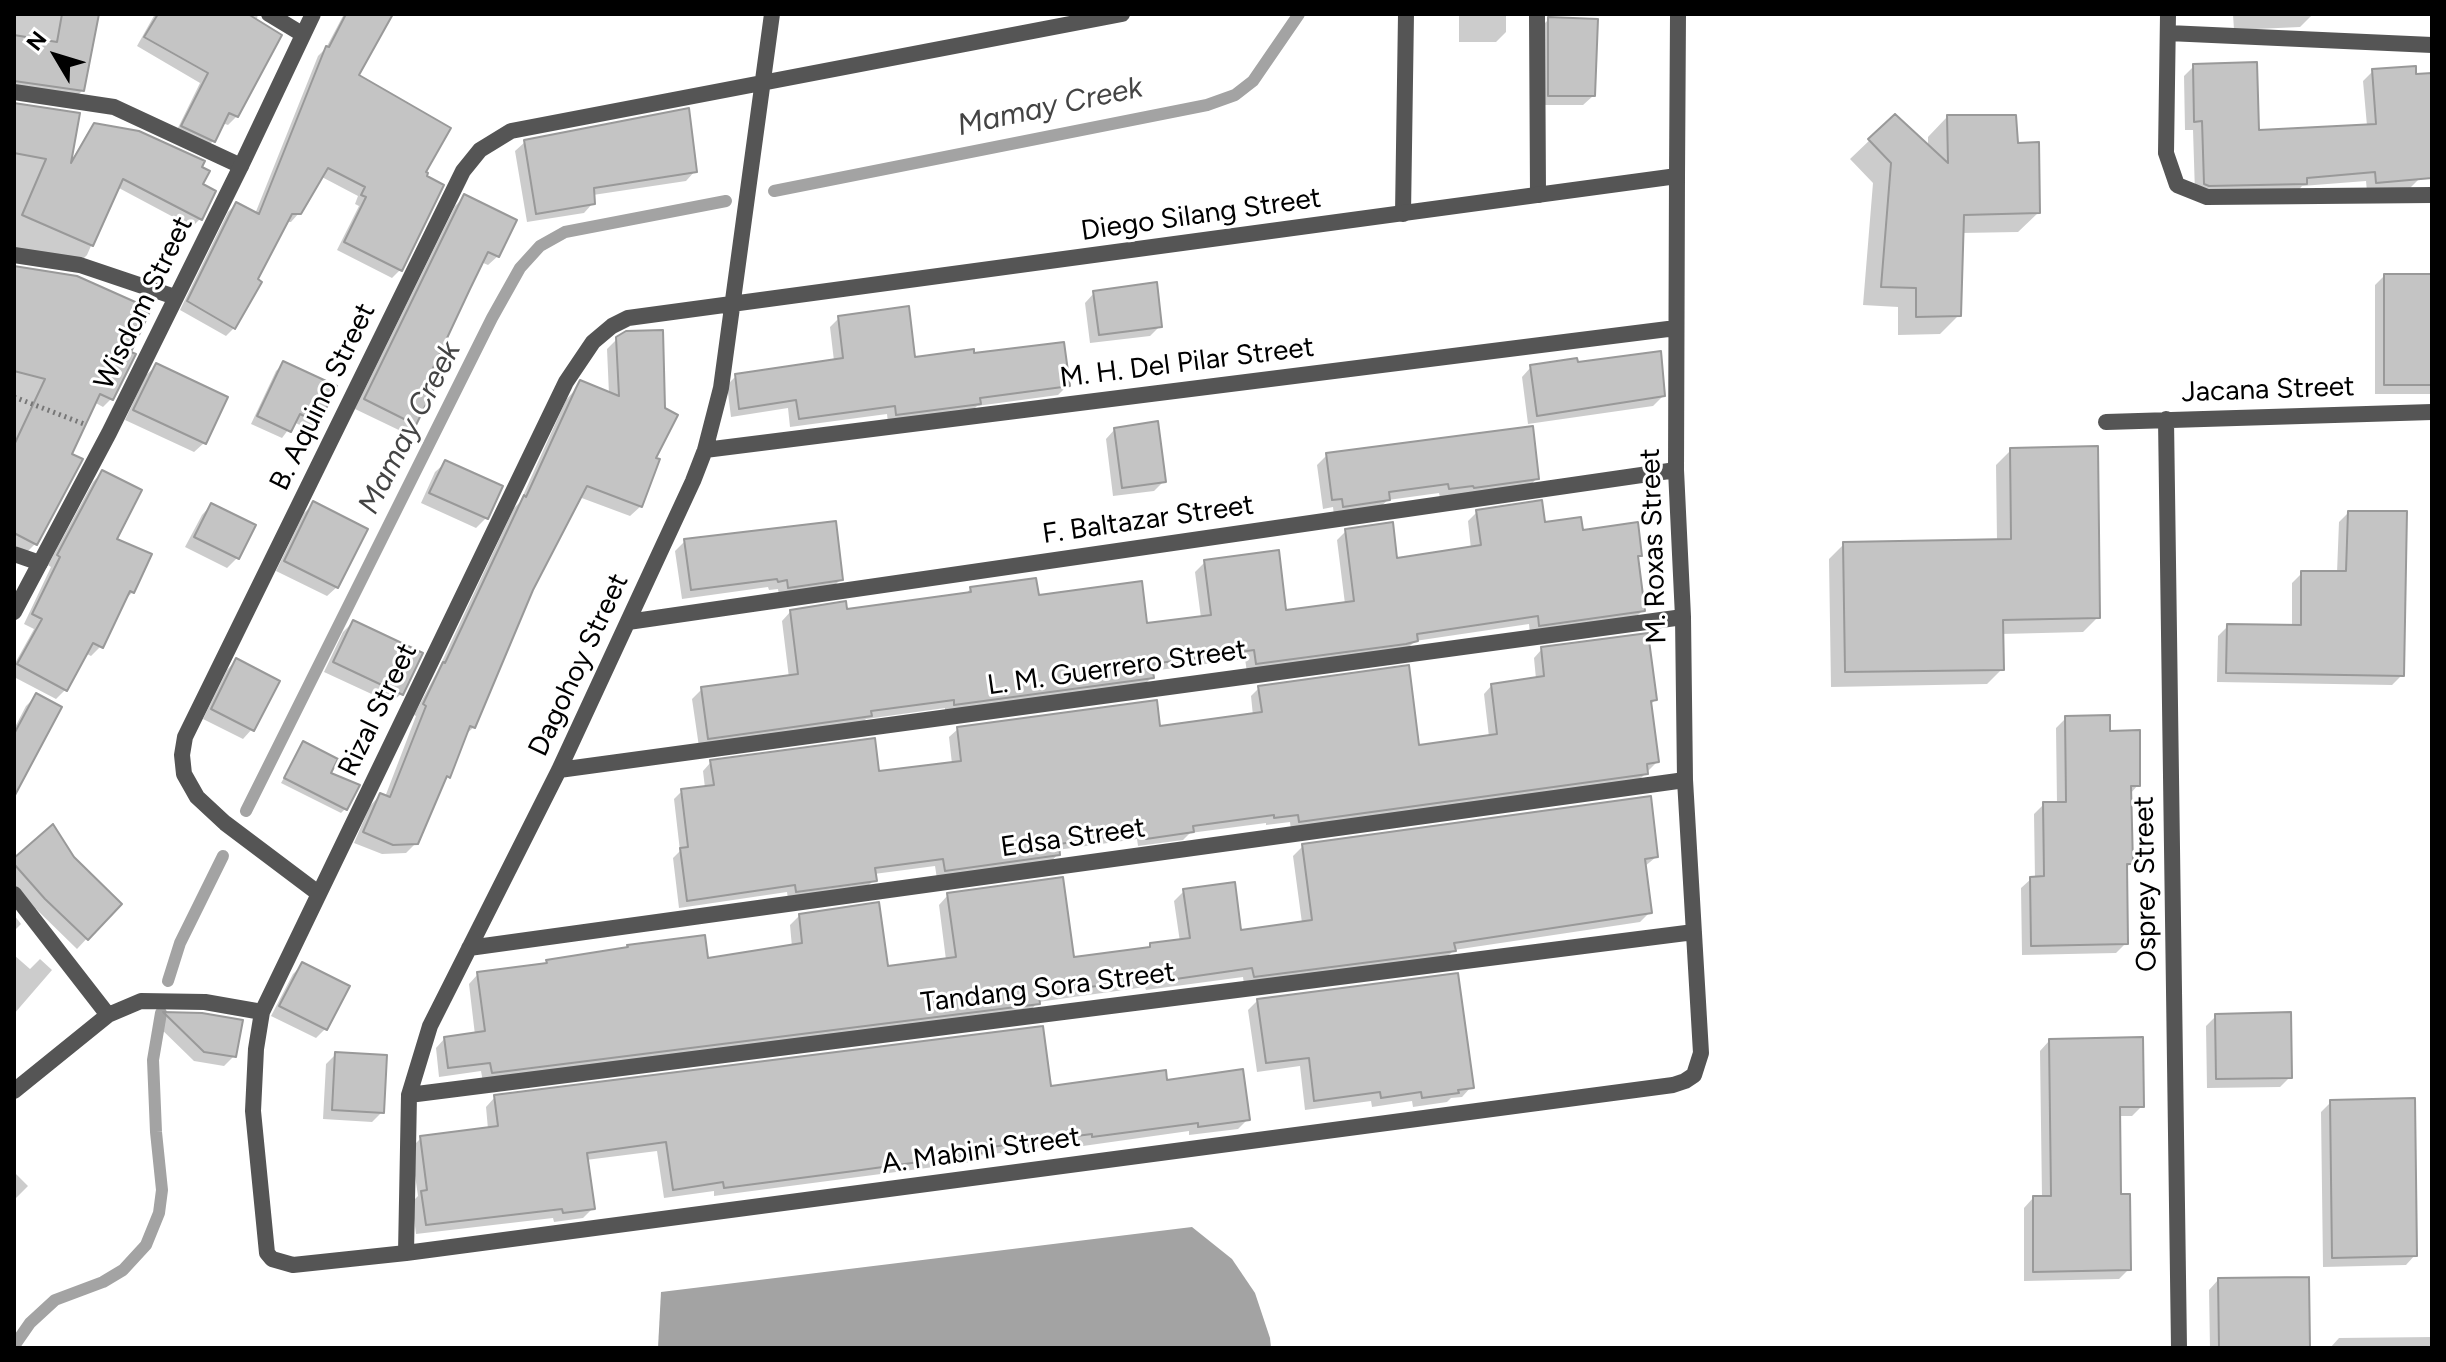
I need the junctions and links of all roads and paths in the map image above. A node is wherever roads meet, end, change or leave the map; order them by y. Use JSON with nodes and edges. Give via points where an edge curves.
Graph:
{"nodes":[{"id":1,"x":269,"y":14,"type":"edge"},
{"id":2,"x":313,"y":14,"type":"edge"},
{"id":3,"x":772,"y":14,"type":"edge"},
{"id":4,"x":1122,"y":14,"type":"edge"},
{"id":5,"x":1406,"y":14,"type":"edge"},
{"id":6,"x":1537,"y":14,"type":"edge"},
{"id":7,"x":1678,"y":14,"type":"edge"},
{"id":8,"x":2168,"y":14,"type":"edge"},
{"id":9,"x":2168,"y":33,"type":"junction"},
{"id":10,"x":302,"y":34,"type":"junction"},
{"id":11,"x":2432,"y":45,"type":"edge"},
{"id":12,"x":763,"y":82,"type":"junction"},
{"id":13,"x":14,"y":92,"type":"edge"},
{"id":14,"x":241,"y":166,"type":"junction"},
{"id":15,"x":1677,"y":176,"type":"junction"},
{"id":16,"x":1538,"y":195,"type":"junction"},
{"id":17,"x":2432,"y":195,"type":"edge"},
{"id":18,"x":1403,"y":214,"type":"junction"},
{"id":19,"x":14,"y":255,"type":"edge"},
{"id":20,"x":175,"y":297,"type":"junction"},
{"id":21,"x":732,"y":306,"type":"junction"},
{"id":22,"x":1676,"y":328,"type":"junction"},
{"id":23,"x":14,"y":397,"type":"edge"},
{"id":24,"x":2432,"y":412,"type":"edge"},
{"id":25,"x":2166,"y":419,"type":"junction"},
{"id":26,"x":2106,"y":422,"type":"dead end"},
{"id":27,"x":109,"y":433,"type":"junction"},
{"id":28,"x":705,"y":450,"type":"junction"},
{"id":29,"x":1676,"y":470,"type":"junction"},
{"id":30,"x":14,"y":554,"type":"edge"},
{"id":31,"x":40,"y":563,"type":"junction"},
{"id":32,"x":14,"y":612,"type":"edge"},
{"id":33,"x":1683,"y":617,"type":"junction"},
{"id":34,"x":628,"y":622,"type":"junction"},
{"id":35,"x":559,"y":770,"type":"junction"},
{"id":36,"x":1685,"y":780,"type":"junction"},
{"id":37,"x":318,"y":893,"type":"junction"},
{"id":38,"x":14,"y":894,"type":"edge"},
{"id":39,"x":1694,"y":932,"type":"junction"},
{"id":40,"x":469,"y":948,"type":"junction"},
{"id":41,"x":262,"y":1012,"type":"junction"},
{"id":42,"x":108,"y":1015,"type":"junction"},
{"id":43,"x":1694,"y":1075,"type":"joint"},
{"id":44,"x":14,"y":1091,"type":"edge"},
{"id":45,"x":409,"y":1095,"type":"junction"},
{"id":46,"x":406,"y":1253,"type":"junction"},
{"id":47,"x":272,"y":1259,"type":"joint"},
{"id":48,"x":2179,"y":1348,"type":"edge"}],
"edges":[{"from":1,"to":10,"type":"street"},
{"from":2,"to":10,"type":"street","name":"Wisdom Street"},
{"from":3,"to":12,"type":"street","name":"Dagohoy Street"},
{"from":4,"to":12,"type":"street","name":"B. Aquino Street"},
{"from":5,"to":18,"type":"street"},
{"from":6,"to":16,"type":"street"},
{"from":7,"to":15,"type":"street","name":"M. Roxas Street"},
{"from":8,"to":9,"type":"street"},
{"from":9,"to":11,"type":"street"},
{"from":9,"to":17,"type":"street","via":[[2166,153],[2177,185],[2207,197]]},
{"from":10,"to":14,"type":"street","name":"Wisdom Street"},
{"from":12,"to":21,"type":"street","name":"Dagohoy Street"},
{"from":12,"to":37,"type":"street","name":"B. Aquino Street","via":[[511,131],[480,150],[463,171],[185,737],[184,774],[197,797]]},
{"from":13,"to":14,"type":"street","via":[[114,107]]},
{"from":14,"to":20,"type":"street","name":"Wisdom Street"},
{"from":15,"to":16,"type":"street","name":"Diego Silang Street"},
{"from":15,"to":22,"type":"street","name":"M. Roxas Street"},
{"from":16,"to":18,"type":"street","name":"Diego Silang Street"},
{"from":18,"to":21,"type":"street","name":"Diego Silang Street"},
{"from":19,"to":20,"type":"street","via":[[80,265]]},
{"from":20,"to":27,"type":"street","name":"Wisdom Street"},
{"from":21,"to":28,"type":"street","name":"Dagohoy Street","via":[[721,388]]},
{"from":21,"to":37,"type":"street","name":"Rizal Street","via":[[628,318],[612,326],[580,358]]},
{"from":22,"to":28,"type":"street","name":"M. H. Del Pilar Street"},
{"from":22,"to":29,"type":"street","name":"M. Roxas Street"},
{"from":23,"to":27,"type":"path"},
{"from":24,"to":25,"type":"street","name":"Jacana Street"},
{"from":25,"to":26,"type":"street","name":"Jacana Street"},
{"from":25,"to":48,"type":"street","name":"Osprey Street"},
{"from":27,"to":31,"type":"street","name":"Wisdom Street"},
{"from":28,"to":34,"type":"street","name":"Dagohoy Street"},
{"from":29,"to":33,"type":"street","name":"M. Roxas Street"},
{"from":29,"to":34,"type":"street","name":"F. Baltazar Street"},
{"from":30,"to":31,"type":"street"},
{"from":31,"to":32,"type":"street","name":"Wisdom Street"},
{"from":33,"to":35,"type":"street","name":"L. M. Guerrero Street"},
{"from":33,"to":36,"type":"street","name":"M. Roxas Street"},
{"from":34,"to":35,"type":"street","name":"Dagohoy Street"},
{"from":35,"to":40,"type":"street","name":"Dagohoy Street"},
{"from":36,"to":39,"type":"street","name":"M. Roxas Street"},
{"from":36,"to":40,"type":"street","name":"Edsa Street"},
{"from":37,"to":41,"type":"street","name":"Rizal Street"},
{"from":38,"to":42,"type":"street"},
{"from":39,"to":43,"type":"street","name":"M. Roxas Street","via":[[1701,1053]]},
{"from":39,"to":45,"type":"street","name":"Tandang Sora Street"},
{"from":40,"to":45,"type":"street","name":"Dagohoy Street","via":[[430,1026]]},
{"from":41,"to":42,"type":"street","via":[[162,999],[141,1001]]},
{"from":41,"to":47,"type":"street","name":"Rizal Street","via":[[253,1111],[264,1242]]},
{"from":42,"to":44,"type":"street"},
{"from":43,"to":46,"type":"street","name":"A. Mabini Street","via":[[1657,1087]]},
{"from":45,"to":46,"type":"street","name":"Dagohoy Street"},
{"from":46,"to":47,"type":"street","name":"A. Mabini Street","via":[[293,1265]]}]}
